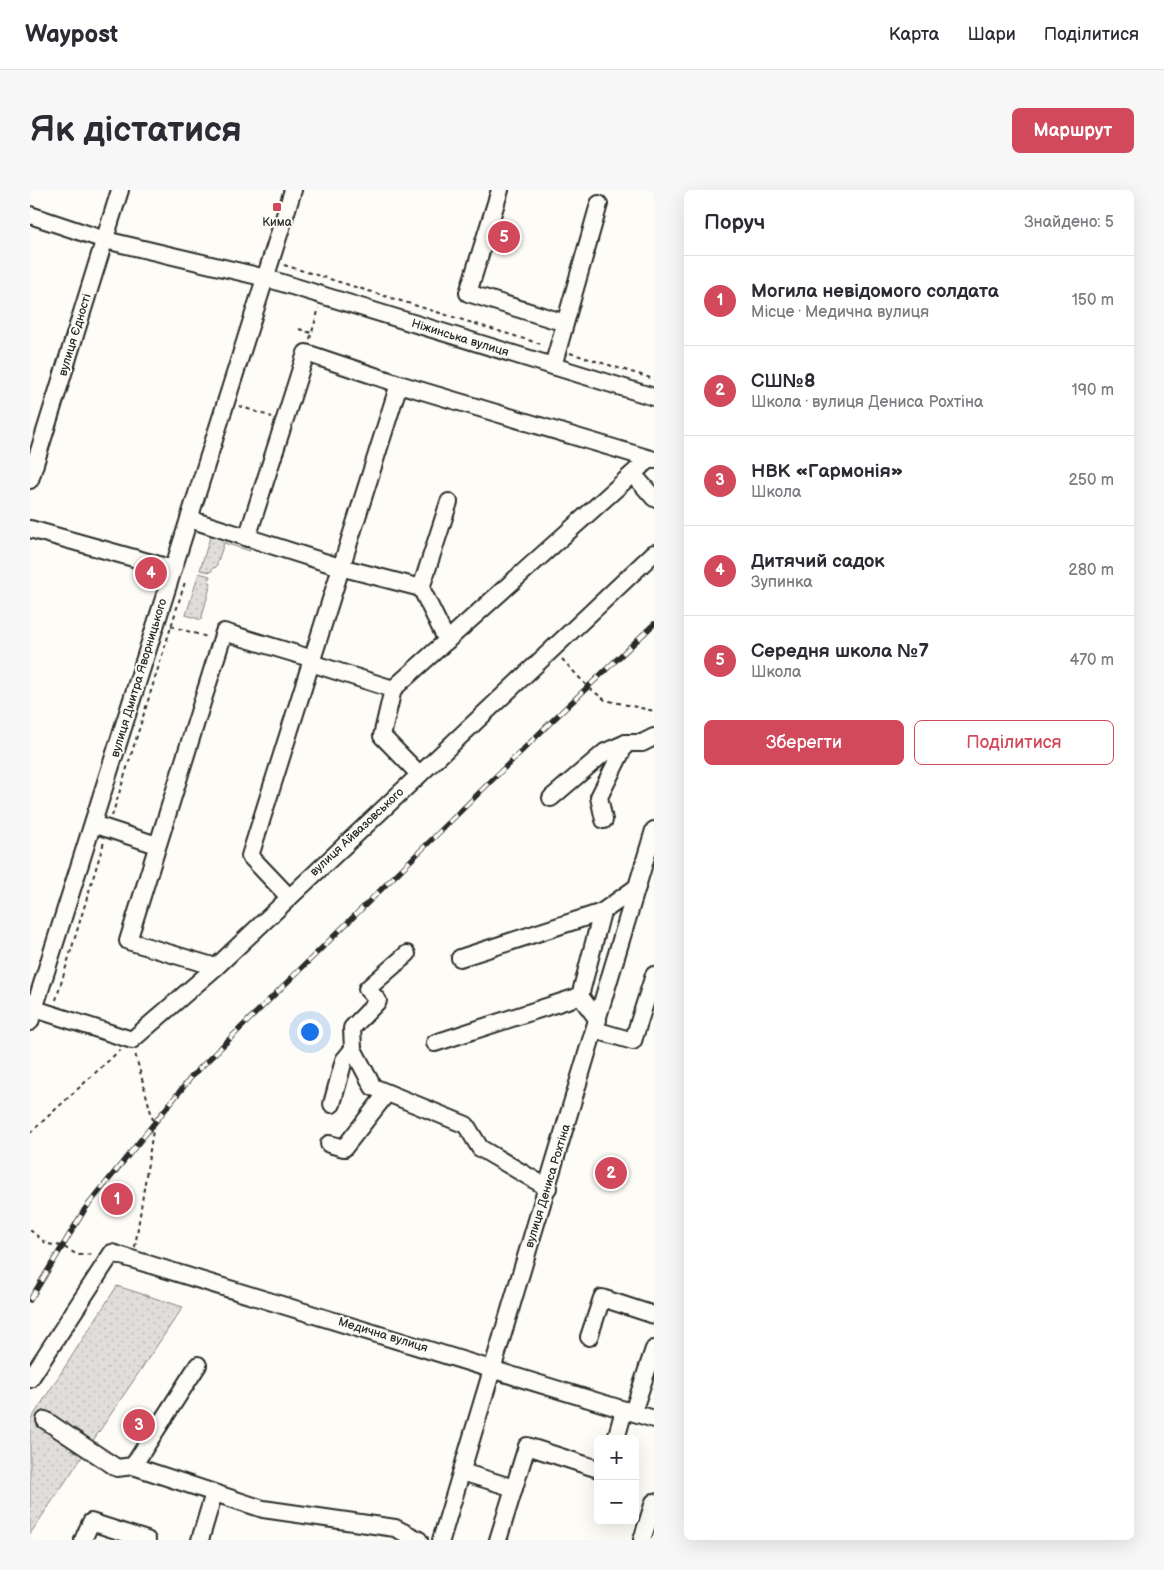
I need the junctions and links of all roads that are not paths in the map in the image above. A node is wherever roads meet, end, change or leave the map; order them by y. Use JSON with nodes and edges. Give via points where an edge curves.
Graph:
{"nodes":[{"id":1,"x":120,"y":190,"type":"edge"},
{"id":2,"x":293,"y":190,"type":"edge"},
{"id":3,"x":500,"y":190,"type":"edge"},
{"id":4,"x":599,"y":204,"type":"dead end"},
{"id":5,"x":30,"y":215,"type":"edge"},
{"id":6,"x":105,"y":240,"type":"junction"},
{"id":7,"x":273,"y":280,"type":"junction"},
{"id":8,"x":565,"y":323,"type":"junction"},
{"id":9,"x":553,"y":366,"type":"junction"},
{"id":10,"x":399,"y":384,"type":"junction"},
{"id":11,"x":654,"y":397,"type":"edge"},
{"id":12,"x":652,"y":460,"type":"edge"},
{"id":13,"x":633,"y":474,"type":"junction"},
{"id":14,"x":30,"y":480,"type":"edge"},
{"id":15,"x":654,"y":498,"type":"edge"},
{"id":16,"x":449,"y":502,"type":"dead end"},
{"id":17,"x":189,"y":519,"type":"junction"},
{"id":18,"x":30,"y":529,"type":"edge"},
{"id":19,"x":247,"y":538,"type":"junction"},
{"id":20,"x":654,"y":553,"type":"edge"},
{"id":21,"x":340,"y":567,"type":"junction"},
{"id":22,"x":179,"y":574,"type":"junction"},
{"id":23,"x":421,"y":588,"type":"junction"},
{"id":24,"x":447,"y":641,"type":"junction"},
{"id":25,"x":312,"y":661,"type":"junction"},
{"id":26,"x":393,"y":689,"type":"junction"},
{"id":27,"x":654,"y":737,"type":"edge"},
{"id":28,"x":626,"y":743,"type":"junction"},
{"id":29,"x":419,"y":774,"type":"junction"},
{"id":30,"x":550,"y":798,"type":"dead end"},
{"id":31,"x":604,"y":820,"type":"dead end"},
{"id":32,"x":100,"y":827,"type":"junction"},
{"id":33,"x":654,"y":830,"type":"edge"},
{"id":34,"x":157,"y":845,"type":"junction"},
{"id":35,"x":637,"y":887,"type":"junction"},
{"id":36,"x":289,"y":897,"type":"junction"},
{"id":37,"x":602,"y":912,"type":"junction"},
{"id":38,"x":406,"y":954,"type":"dead end"},
{"id":39,"x":460,"y":958,"type":"dead end"},
{"id":40,"x":216,"y":966,"type":"junction"},
{"id":41,"x":654,"y":975,"type":"edge"},
{"id":42,"x":580,"y":996,"type":"junction"},
{"id":43,"x":32,"y":1016,"type":"edge"},
{"id":44,"x":596,"y":1025,"type":"junction"},
{"id":45,"x":435,"y":1043,"type":"dead end"},
{"id":46,"x":353,"y":1049,"type":"junction"},
{"id":47,"x":387,"y":1093,"type":"junction"},
{"id":48,"x":332,"y":1104,"type":"dead end"},
{"id":49,"x":329,"y":1144,"type":"dead end"},
{"id":50,"x":548,"y":1188,"type":"junction"},
{"id":51,"x":654,"y":1315,"type":"edge"},
{"id":52,"x":589,"y":1337,"type":"dead end"},
{"id":53,"x":654,"y":1349,"type":"edge"},
{"id":54,"x":198,"y":1365,"type":"dead end"},
{"id":55,"x":494,"y":1369,"type":"junction"},
{"id":56,"x":30,"y":1379,"type":"edge"},
{"id":57,"x":628,"y":1411,"type":"junction"},
{"id":58,"x":654,"y":1419,"type":"edge"},
{"id":59,"x":45,"y":1420,"type":"dead end"},
{"id":60,"x":618,"y":1435,"type":"edge"},
{"id":61,"x":133,"y":1466,"type":"junction"},
{"id":62,"x":594,"y":1468,"type":"edge"},
{"id":63,"x":462,"y":1472,"type":"junction"},
{"id":64,"x":514,"y":1488,"type":"junction"},
{"id":65,"x":214,"y":1493,"type":"junction"},
{"id":66,"x":654,"y":1502,"type":"edge"},
{"id":67,"x":83,"y":1540,"type":"edge"},
{"id":68,"x":147,"y":1540,"type":"edge"},
{"id":69,"x":200,"y":1540,"type":"edge"},
{"id":70,"x":419,"y":1540,"type":"edge"},
{"id":71,"x":441,"y":1540,"type":"edge"},
{"id":72,"x":498,"y":1540,"type":"edge"},
{"id":73,"x":642,"y":1540,"type":"edge"}],
"edges":[{"from":1,"to":6,"type":"street","name":"вулиця Єдності"},
{"from":2,"to":7,"type":"street","name":"вулиця Дмитра Яворницького"},
{"from":3,"to":8,"type":"street","via":[[468,293]]},
{"from":4,"to":8,"type":"street"},
{"from":5,"to":6,"type":"street","name":"Ніжинська вулиця"},
{"from":6,"to":7,"type":"street","name":"Ніжинська вулиця"},
{"from":6,"to":14,"type":"street","name":"вулиця Єдності"},
{"from":7,"to":9,"type":"street","name":"Ніжинська вулиця"},
{"from":7,"to":17,"type":"street","name":"вулиця Дмитра Яворницького","via":[[227,402]]},
{"from":8,"to":9,"type":"street"},
{"from":9,"to":11,"type":"street","name":"Ніжинська вулиця"},
{"from":10,"to":12,"type":"street"},
{"from":10,"to":19,"type":"street","via":[[306,353]]},
{"from":10,"to":21,"type":"street"},
{"from":12,"to":13,"type":"street"},
{"from":13,"to":15,"type":"street"},
{"from":13,"to":24,"type":"street"},
{"from":16,"to":23,"type":"street"},
{"from":17,"to":19,"type":"street"},
{"from":17,"to":22,"type":"street","name":"вулиця Дмитра Яворницького"},
{"from":18,"to":22,"type":"street"},
{"from":19,"to":21,"type":"street"},
{"from":20,"to":29,"type":"street","name":"вулиця Айвазовського"},
{"from":21,"to":23,"type":"street"},
{"from":21,"to":25,"type":"street"},
{"from":22,"to":32,"type":"street","name":"вулиця Дмитра Яворницького"},
{"from":23,"to":24,"type":"street"},
{"from":24,"to":26,"type":"street"},
{"from":25,"to":26,"type":"street"},
{"from":25,"to":34,"type":"street","via":[[224,632]]},
{"from":25,"to":36,"type":"street","via":[[250,856]]},
{"from":26,"to":29,"type":"street","via":[[382,736]]},
{"from":27,"to":28,"type":"street","via":[[642,743]]},
{"from":28,"to":30,"type":"street","via":[[605,752]]},
{"from":28,"to":31,"type":"street","via":[[599,798]]},
{"from":29,"to":36,"type":"street","name":"вулиця Айвазовського"},
{"from":32,"to":34,"type":"street"},
{"from":32,"to":43,"type":"street","name":"вулиця Дмитра Яворницького"},
{"from":33,"to":35,"type":"street","name":"вулиця Дениса Рохтіна"},
{"from":34,"to":40,"type":"street","via":[[128,941]]},
{"from":35,"to":37,"type":"street"},
{"from":35,"to":44,"type":"street","name":"вулиця Дениса Рохтіна"},
{"from":36,"to":40,"type":"street","name":"вулиця Айвазовського"},
{"from":37,"to":39,"type":"street"},
{"from":37,"to":42,"type":"street"},
{"from":38,"to":46,"type":"street","via":[[368,989],[378,1001],[352,1028]]},
{"from":40,"to":43,"type":"street","name":"вулиця Айвазовського","via":[[132,1040],[51,1014]]},
{"from":41,"to":44,"type":"street","via":[[633,1041]]},
{"from":42,"to":44,"type":"street"},
{"from":42,"to":45,"type":"street"},
{"from":44,"to":50,"type":"street","name":"вулиця Дениса Рохтіна"},
{"from":46,"to":47,"type":"street","via":[[373,1087]]},
{"from":46,"to":48,"type":"street","via":[[344,1060]]},
{"from":47,"to":49,"type":"street","via":[[344,1148]]},
{"from":47,"to":50,"type":"street","via":[[466,1125],[480,1148]]},
{"from":50,"to":55,"type":"street","name":"вулиця Дениса Рохтіна"},
{"from":51,"to":52,"type":"street","via":[[602,1298]]},
{"from":53,"to":57,"type":"street"},
{"from":54,"to":61,"type":"street"},
{"from":55,"to":56,"type":"street","name":"Медична вулиця","via":[[133,1259],[110,1255]]},
{"from":55,"to":57,"type":"street","name":"Медична вулиця"},
{"from":55,"to":63,"type":"street","name":"вулиця Дениса Рохтіна"},
{"from":57,"to":58,"type":"street","name":"Медична вулиця"},
{"from":57,"to":60,"type":"street"},
{"from":59,"to":61,"type":"street","via":[[117,1468]]},
{"from":61,"to":65,"type":"street"},
{"from":62,"to":64,"type":"street","via":[[527,1446]]},
{"from":63,"to":64,"type":"street"},
{"from":63,"to":71,"type":"street","name":"вулиця Дениса Рохтіна"},
{"from":64,"to":72,"type":"street"},
{"from":65,"to":69,"type":"street"},
{"from":65,"to":70,"type":"street","via":[[263,1509],[395,1528]]},
{"from":66,"to":73,"type":"street"},
{"from":67,"to":68,"type":"street","via":[[91,1522]]}]}
